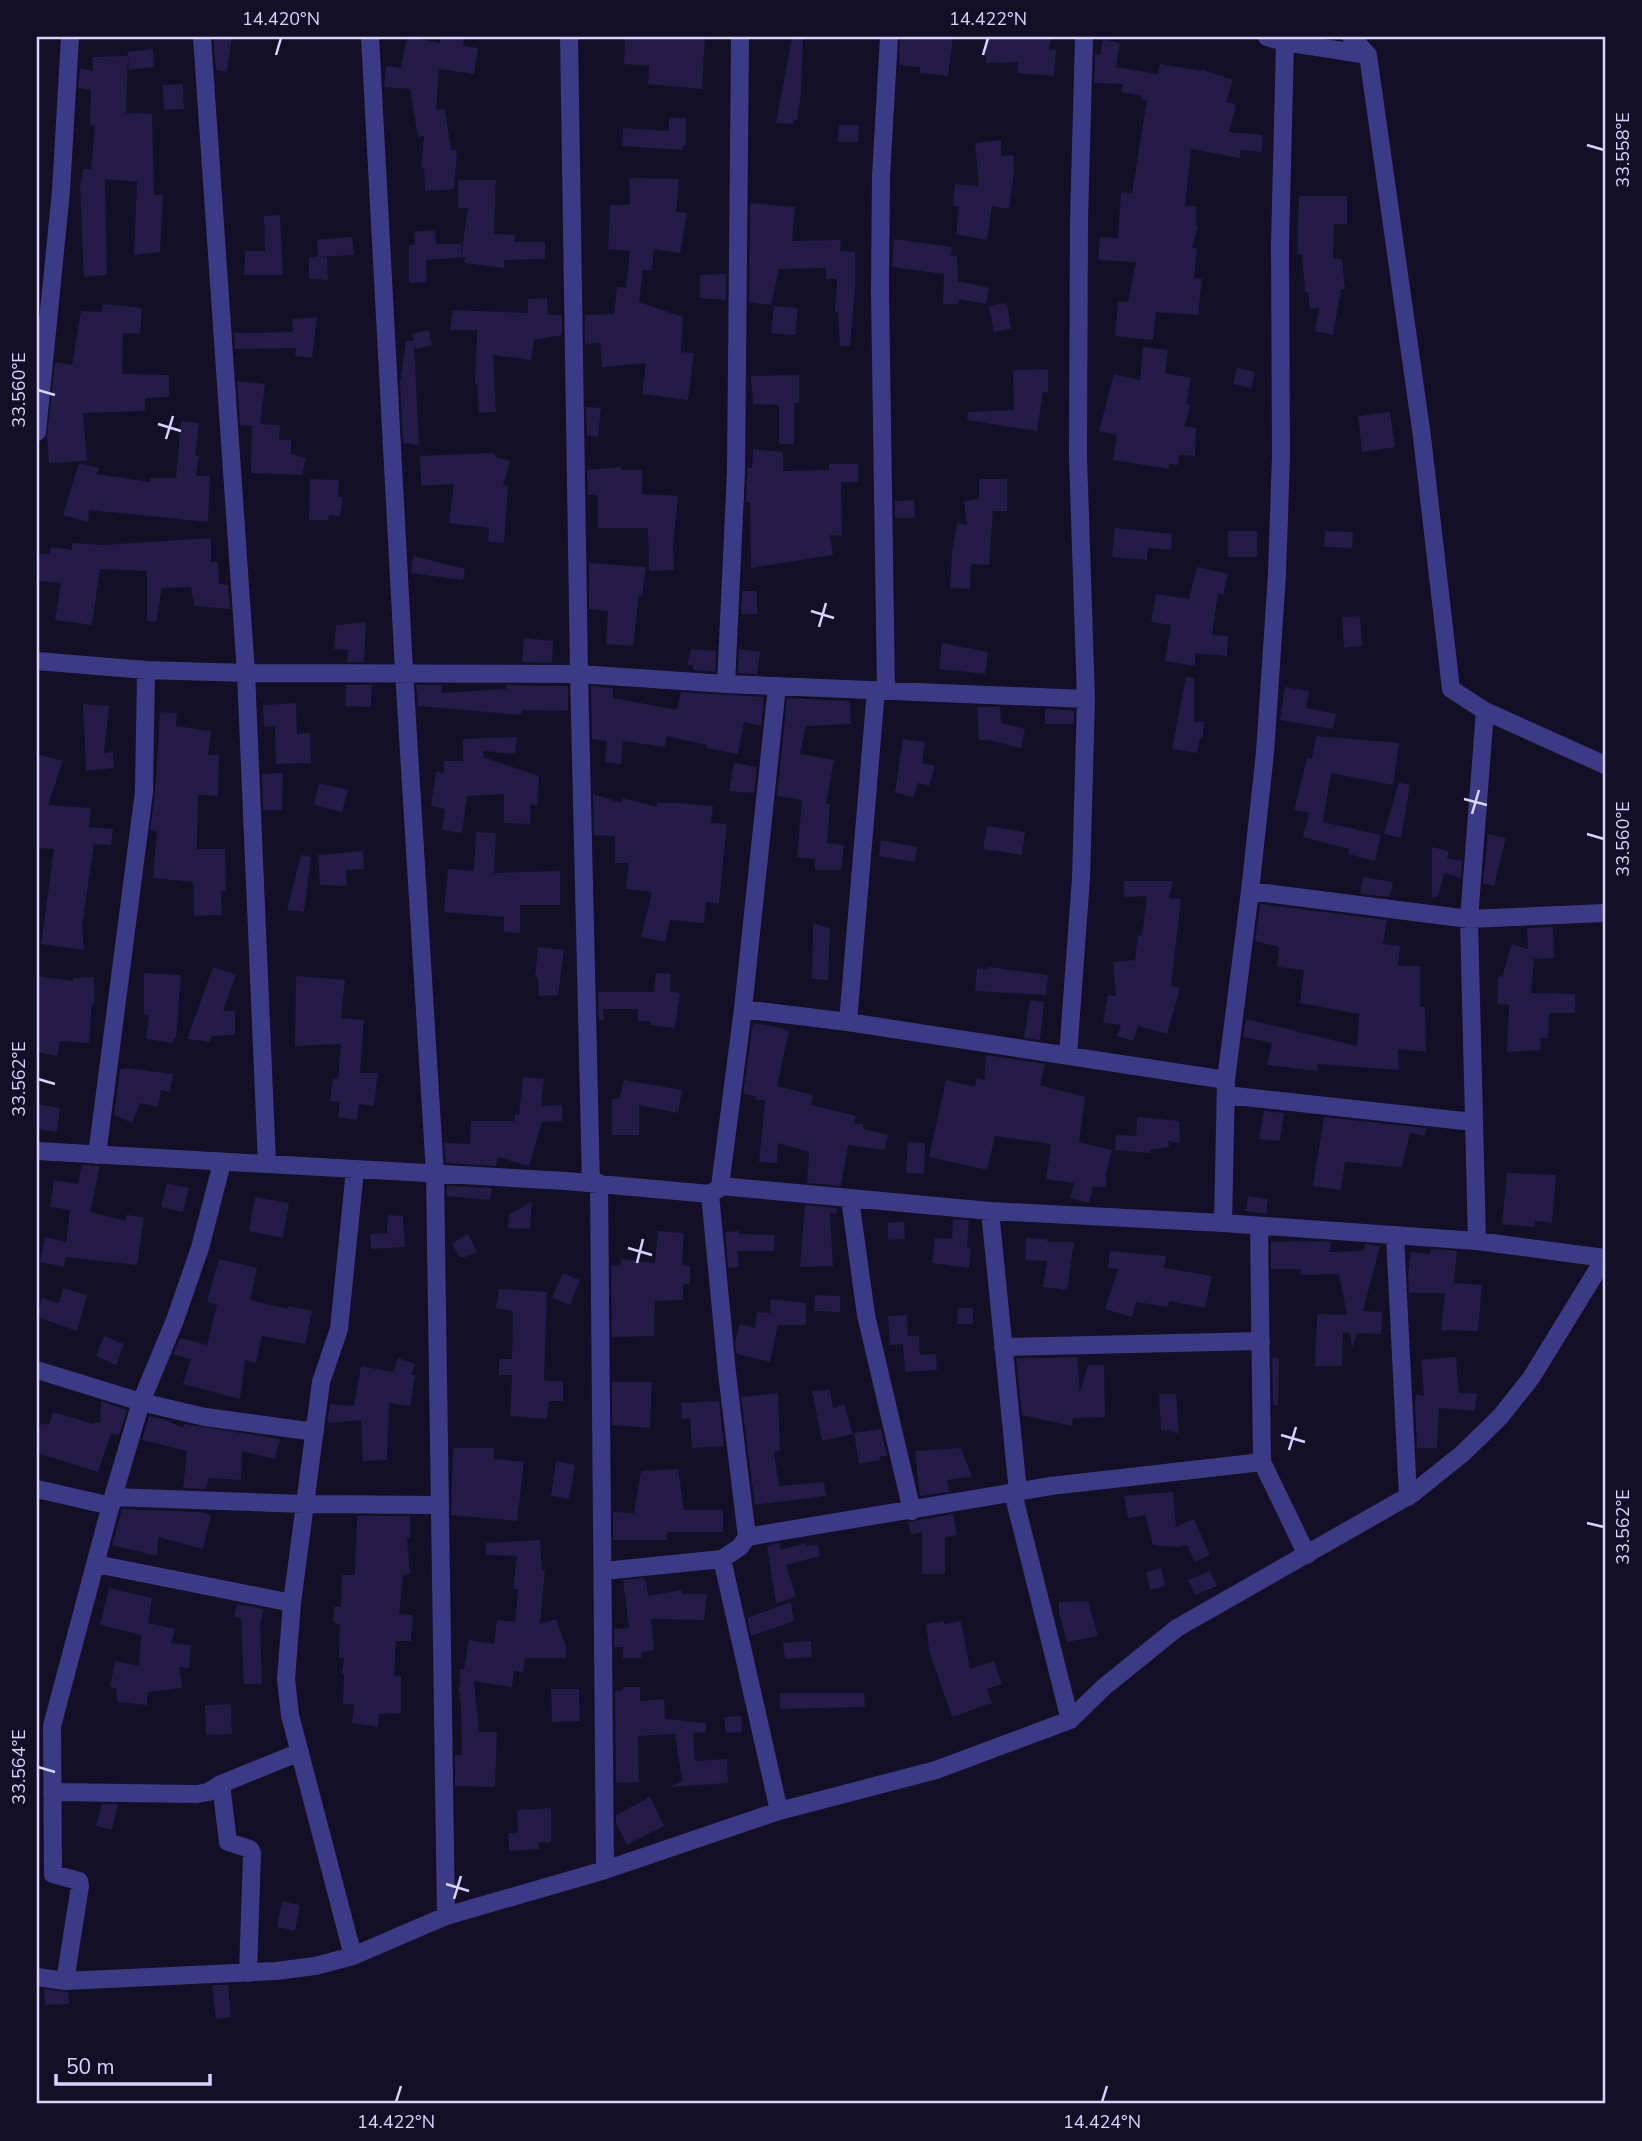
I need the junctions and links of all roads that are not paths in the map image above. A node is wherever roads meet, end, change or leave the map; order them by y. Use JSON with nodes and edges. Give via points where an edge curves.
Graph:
{"nodes":[{"id":1,"x":70,"y":37,"type":"edge"},
{"id":2,"x":202,"y":37,"type":"edge"},
{"id":3,"x":370,"y":37,"type":"edge"},
{"id":4,"x":569,"y":37,"type":"edge"},
{"id":5,"x":740,"y":37,"type":"edge"},
{"id":6,"x":889,"y":37,"type":"edge"},
{"id":7,"x":1084,"y":37,"type":"edge"},
{"id":8,"x":1267,"y":37,"type":"edge"},
{"id":9,"x":1351,"y":37,"type":"edge"},
{"id":10,"x":1285,"y":42,"type":"junction"},
{"id":11,"x":1368,"y":55,"type":"junction"},
{"id":12,"x":37,"y":432,"type":"edge"},
{"id":13,"x":37,"y":661,"type":"edge"},
{"id":14,"x":146,"y":670,"type":"junction"},
{"id":15,"x":404,"y":671,"type":"junction"},
{"id":16,"x":246,"y":673,"type":"junction"},
{"id":17,"x":579,"y":674,"type":"junction"},
{"id":18,"x":726,"y":684,"type":"junction"},
{"id":19,"x":777,"y":686,"type":"junction"},
{"id":20,"x":881,"y":690,"type":"junction"},
{"id":21,"x":1086,"y":699,"type":"junction"},
{"id":22,"x":1485,"y":711,"type":"junction"},
{"id":23,"x":1605,"y":765,"type":"edge"},
{"id":24,"x":1250,"y":891,"type":"junction"},
{"id":25,"x":1605,"y":912,"type":"edge"},
{"id":26,"x":1469,"y":919,"type":"junction"},
{"id":27,"x":743,"y":1009,"type":"junction"},
{"id":28,"x":848,"y":1022,"type":"junction"},
{"id":29,"x":1068,"y":1055,"type":"junction"},
{"id":30,"x":1226,"y":1087,"type":"junction"},
{"id":31,"x":1473,"y":1122,"type":"junction"},
{"id":32,"x":37,"y":1151,"type":"edge"},
{"id":33,"x":97,"y":1155,"type":"junction"},
{"id":34,"x":222,"y":1163,"type":"junction"},
{"id":35,"x":267,"y":1164,"type":"junction"},
{"id":36,"x":355,"y":1170,"type":"junction"},
{"id":37,"x":435,"y":1174,"type":"junction"},
{"id":38,"x":595,"y":1183,"type":"junction"},
{"id":39,"x":715,"y":1190,"type":"junction"},
{"id":40,"x":850,"y":1199,"type":"junction"},
{"id":41,"x":989,"y":1211,"type":"junction"},
{"id":42,"x":1223,"y":1223,"type":"junction"},
{"id":43,"x":1259,"y":1227,"type":"junction"},
{"id":44,"x":1395,"y":1235,"type":"junction"},
{"id":45,"x":1477,"y":1241,"type":"junction"},
{"id":46,"x":1605,"y":1259,"type":"edge"},
{"id":47,"x":1261,"y":1341,"type":"junction"},
{"id":48,"x":1003,"y":1347,"type":"junction"},
{"id":49,"x":37,"y":1370,"type":"edge"},
{"id":50,"x":141,"y":1402,"type":"junction"},
{"id":51,"x":315,"y":1432,"type":"junction"},
{"id":52,"x":1262,"y":1462,"type":"junction"},
{"id":53,"x":37,"y":1489,"type":"edge"},
{"id":54,"x":1015,"y":1493,"type":"junction"},
{"id":55,"x":1408,"y":1497,"type":"junction"},
{"id":56,"x":112,"y":1501,"type":"junction"},
{"id":57,"x":305,"y":1504,"type":"junction"},
{"id":58,"x":439,"y":1505,"type":"junction"},
{"id":59,"x":912,"y":1511,"type":"junction"},
{"id":60,"x":747,"y":1537,"type":"junction"},
{"id":61,"x":1307,"y":1555,"type":"junction"},
{"id":62,"x":722,"y":1559,"type":"junction"},
{"id":63,"x":96,"y":1564,"type":"junction"},
{"id":64,"x":604,"y":1571,"type":"junction"},
{"id":65,"x":292,"y":1602,"type":"junction"},
{"id":66,"x":1070,"y":1720,"type":"junction"},
{"id":67,"x":44,"y":1725,"type":"edge"},
{"id":68,"x":300,"y":1752,"type":"junction"},
{"id":69,"x":220,"y":1784,"type":"junction"},
{"id":70,"x":52,"y":1792,"type":"junction"},
{"id":71,"x":779,"y":1811,"type":"junction"},
{"id":72,"x":605,"y":1870,"type":"junction"},
{"id":73,"x":446,"y":1916,"type":"junction"},
{"id":74,"x":353,"y":1956,"type":"junction"},
{"id":75,"x":248,"y":1973,"type":"junction"},
{"id":76,"x":37,"y":1977,"type":"edge"},
{"id":77,"x":65,"y":1981,"type":"junction"}],
"edges":[{"from":1,"to":12,"type":"street","via":[[60,204]]},
{"from":2,"to":16,"type":"street"},
{"from":3,"to":15,"type":"street"},
{"from":4,"to":17,"type":"street"},
{"from":5,"to":18,"type":"street","via":[[736,472]]},
{"from":6,"to":20,"type":"street","via":[[881,176]]},
{"from":7,"to":21,"type":"street","via":[[1078,457]]},
{"from":8,"to":10,"type":"street"},
{"from":9,"to":11,"type":"street"},
{"from":10,"to":11,"type":"street"},
{"from":10,"to":24,"type":"street","via":[[1277,574]]},
{"from":11,"to":22,"type":"street","via":[[1422,437],[1449,680],[1451,689]]},
{"from":13,"to":14,"type":"street"},
{"from":14,"to":16,"type":"street"},
{"from":14,"to":33,"type":"street","via":[[144,792]]},
{"from":15,"to":16,"type":"street"},
{"from":15,"to":17,"type":"street"},
{"from":15,"to":37,"type":"street"},
{"from":16,"to":35,"type":"street"},
{"from":17,"to":18,"type":"street"},
{"from":17,"to":38,"type":"street"},
{"from":18,"to":19,"type":"street"},
{"from":19,"to":20,"type":"street"},
{"from":19,"to":27,"type":"street"},
{"from":20,"to":21,"type":"street"},
{"from":20,"to":28,"type":"street"},
{"from":21,"to":29,"type":"street","via":[[1081,878]]},
{"from":22,"to":23,"type":"street"},
{"from":22,"to":26,"type":"street"},
{"from":24,"to":26,"type":"street"},
{"from":24,"to":30,"type":"street"},
{"from":25,"to":26,"type":"street"},
{"from":26,"to":31,"type":"street"},
{"from":27,"to":28,"type":"street"},
{"from":27,"to":39,"type":"street"},
{"from":28,"to":29,"type":"street"},
{"from":29,"to":30,"type":"street"},
{"from":30,"to":31,"type":"street"},
{"from":30,"to":42,"type":"street"},
{"from":31,"to":45,"type":"street"},
{"from":32,"to":33,"type":"street"},
{"from":33,"to":34,"type":"street"},
{"from":34,"to":35,"type":"street"},
{"from":34,"to":50,"type":"street","via":[[200,1248]]},
{"from":35,"to":36,"type":"street"},
{"from":36,"to":37,"type":"street"},
{"from":36,"to":51,"type":"street","via":[[339,1329],[321,1382]]},
{"from":37,"to":38,"type":"street"},
{"from":37,"to":58,"type":"street"},
{"from":38,"to":39,"type":"street"},
{"from":38,"to":64,"type":"street"},
{"from":39,"to":40,"type":"street"},
{"from":39,"to":60,"type":"street","via":[[727,1373]]},
{"from":40,"to":41,"type":"street"},
{"from":40,"to":59,"type":"street","via":[[866,1315]]},
{"from":41,"to":42,"type":"street"},
{"from":41,"to":48,"type":"street"},
{"from":42,"to":43,"type":"street"},
{"from":43,"to":44,"type":"street"},
{"from":43,"to":47,"type":"street"},
{"from":44,"to":45,"type":"street"},
{"from":44,"to":55,"type":"street"},
{"from":45,"to":46,"type":"street"},
{"from":46,"to":55,"type":"street","via":[[1531,1378],[1500,1417]]},
{"from":47,"to":48,"type":"street"},
{"from":47,"to":52,"type":"street"},
{"from":48,"to":54,"type":"street"},
{"from":49,"to":50,"type":"street"},
{"from":50,"to":51,"type":"street","via":[[205,1417]]},
{"from":50,"to":56,"type":"street"},
{"from":51,"to":57,"type":"street"},
{"from":52,"to":54,"type":"street","via":[[1106,1478]]},
{"from":52,"to":61,"type":"street"},
{"from":53,"to":56,"type":"street"},
{"from":54,"to":59,"type":"street"},
{"from":54,"to":66,"type":"street"},
{"from":55,"to":61,"type":"street"},
{"from":56,"to":57,"type":"street"},
{"from":56,"to":63,"type":"street"},
{"from":57,"to":58,"type":"street"},
{"from":57,"to":65,"type":"street"},
{"from":58,"to":73,"type":"street"},
{"from":59,"to":60,"type":"street"},
{"from":60,"to":62,"type":"street"},
{"from":61,"to":66,"type":"street","via":[[1177,1628]]},
{"from":62,"to":64,"type":"street"},
{"from":62,"to":71,"type":"street"},
{"from":63,"to":65,"type":"street"},
{"from":63,"to":67,"type":"street"},
{"from":64,"to":72,"type":"street"},
{"from":65,"to":68,"type":"street","via":[[287,1698]]},
{"from":66,"to":71,"type":"street","via":[[936,1770]]},
{"from":67,"to":70,"type":"street"},
{"from":68,"to":69,"type":"street"},
{"from":68,"to":74,"type":"street"},
{"from":69,"to":70,"type":"street","via":[[197,1794]]},
{"from":69,"to":75,"type":"street","via":[[228,1842],[252,1853]]},
{"from":70,"to":77,"type":"street","via":[[53,1874],[75,1879],[80,1886]]},
{"from":71,"to":72,"type":"street"},
{"from":72,"to":73,"type":"street"},
{"from":73,"to":74,"type":"street"},
{"from":74,"to":75,"type":"street","via":[[315,1966]]},
{"from":75,"to":77,"type":"street"},
{"from":76,"to":77,"type":"street"}]}
